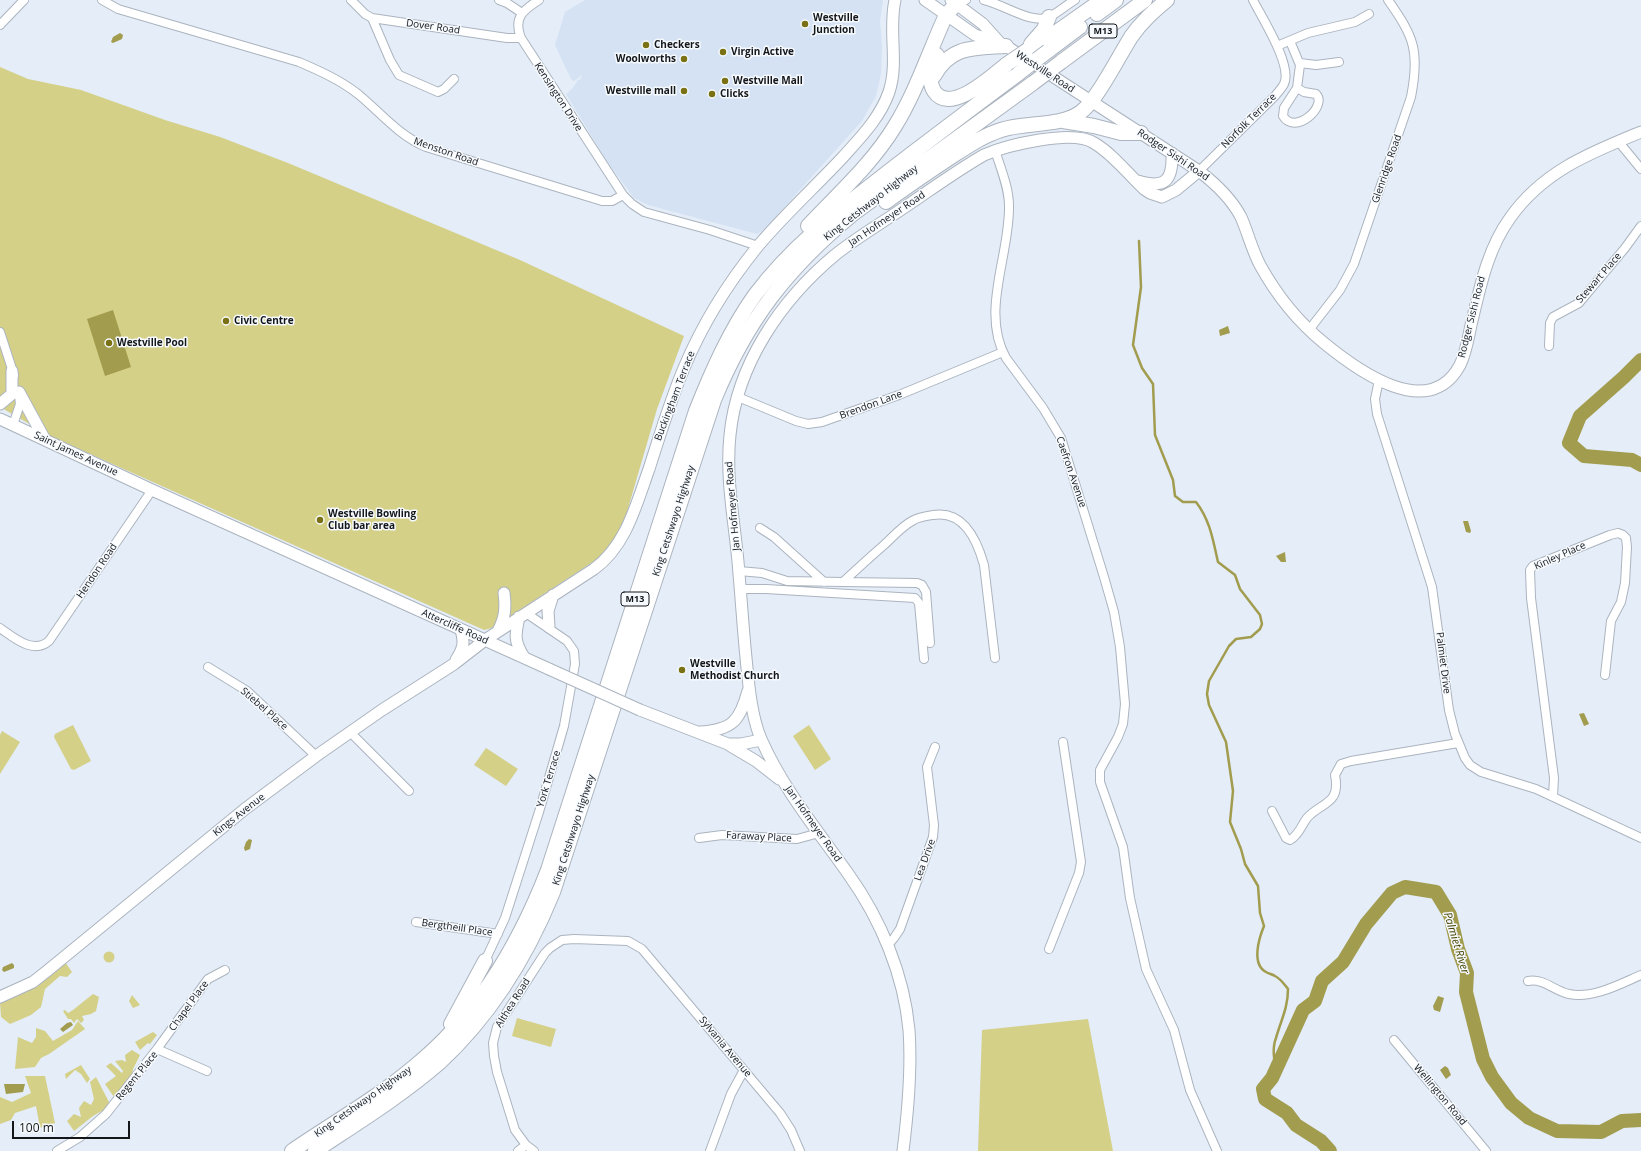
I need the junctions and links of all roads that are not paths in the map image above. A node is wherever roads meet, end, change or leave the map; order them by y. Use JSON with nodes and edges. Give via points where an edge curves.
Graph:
{"nodes":[{"id":1,"x":24,"y":0,"type":"edge"},
{"id":2,"x":102,"y":0,"type":"edge"},
{"id":3,"x":351,"y":0,"type":"edge"},
{"id":4,"x":499,"y":0,"type":"edge"},
{"id":5,"x":539,"y":0,"type":"edge"},
{"id":6,"x":895,"y":0,"type":"edge"},
{"id":7,"x":925,"y":0,"type":"edge"},
{"id":8,"x":984,"y":0,"type":"edge"},
{"id":9,"x":1075,"y":0,"type":"edge"},
{"id":10,"x":1102,"y":0,"type":"edge"},
{"id":11,"x":1116,"y":0,"type":"edge"},
{"id":12,"x":1145,"y":0,"type":"edge"},
{"id":13,"x":1167,"y":0,"type":"edge"},
{"id":14,"x":1253,"y":0,"type":"edge"},
{"id":15,"x":1388,"y":0,"type":"edge"},
{"id":16,"x":958,"y":3,"type":"edge"},
{"id":17,"x":522,"y":13,"type":"junction"},
{"id":18,"x":1369,"y":14,"type":"dead end"},
{"id":19,"x":949,"y":17,"type":"junction"},
{"id":20,"x":1049,"y":17,"type":"junction"},
{"id":21,"x":372,"y":18,"type":"junction"},
{"id":22,"x":0,"y":25,"type":"edge"},
{"id":23,"x":521,"y":38,"type":"junction"},
{"id":24,"x":1290,"y":41,"type":"junction"},
{"id":25,"x":1003,"y":44,"type":"junction"},
{"id":26,"x":1276,"y":46,"type":"junction"},
{"id":27,"x":1026,"y":51,"type":"junction"},
{"id":28,"x":1338,"y":62,"type":"dead end"},
{"id":29,"x":1300,"y":63,"type":"junction"},
{"id":30,"x":454,"y":79,"type":"dead end"},
{"id":31,"x":931,"y":82,"type":"junction"},
{"id":32,"x":1297,"y":88,"type":"junction"},
{"id":33,"x":1090,"y":102,"type":"junction"},
{"id":34,"x":1060,"y":120,"type":"junction"},
{"id":35,"x":1641,"y":132,"type":"edge"},
{"id":36,"x":1141,"y":133,"type":"junction"},
{"id":37,"x":1618,"y":141,"type":"junction"},
{"id":38,"x":995,"y":150,"type":"junction"},
{"id":39,"x":1172,"y":153,"type":"junction"},
{"id":40,"x":1641,"y":169,"type":"edge"},
{"id":41,"x":1199,"y":171,"type":"junction"},
{"id":42,"x":1134,"y":180,"type":"junction"},
{"id":43,"x":623,"y":195,"type":"junction"},
{"id":44,"x":1641,"y":226,"type":"edge"},
{"id":45,"x":758,"y":246,"type":"junction"},
{"id":46,"x":775,"y":270,"type":"junction"},
{"id":47,"x":756,"y":317,"type":"junction"},
{"id":48,"x":1309,"y":330,"type":"junction"},
{"id":49,"x":0,"y":332,"type":"edge"},
{"id":50,"x":1549,"y":346,"type":"dead end"},
{"id":51,"x":1003,"y":352,"type":"junction"},
{"id":52,"x":12,"y":371,"type":"junction"},
{"id":53,"x":1379,"y":380,"type":"junction"},
{"id":54,"x":19,"y":392,"type":"junction"},
{"id":55,"x":738,"y":397,"type":"junction"},
{"id":56,"x":0,"y":404,"type":"edge"},
{"id":57,"x":0,"y":419,"type":"edge"},
{"id":58,"x":13,"y":425,"type":"junction"},
{"id":59,"x":44,"y":438,"type":"junction"},
{"id":60,"x":152,"y":490,"type":"junction"},
{"id":61,"x":760,"y":528,"type":"dead end"},
{"id":62,"x":739,"y":571,"type":"junction"},
{"id":63,"x":824,"y":582,"type":"junction"},
{"id":64,"x":843,"y":582,"type":"junction"},
{"id":65,"x":740,"y":589,"type":"junction"},
{"id":66,"x":504,"y":593,"type":"dead end"},
{"id":67,"x":553,"y":595,"type":"junction"},
{"id":68,"x":523,"y":615,"type":"junction"},
{"id":69,"x":0,"y":628,"type":"edge"},
{"id":70,"x":549,"y":628,"type":"junction"},
{"id":71,"x":461,"y":630,"type":"junction"},
{"id":72,"x":497,"y":632,"type":"junction"},
{"id":73,"x":485,"y":640,"type":"junction"},
{"id":74,"x":930,"y":643,"type":"dead end"},
{"id":75,"x":524,"y":657,"type":"junction"},
{"id":76,"x":995,"y":658,"type":"dead end"},
{"id":77,"x":924,"y":659,"type":"dead end"},
{"id":78,"x":454,"y":664,"type":"junction"},
{"id":79,"x":208,"y":667,"type":"dead end"},
{"id":80,"x":1604,"y":675,"type":"dead end"},
{"id":81,"x":749,"y":687,"type":"junction"},
{"id":82,"x":350,"y":732,"type":"junction"},
{"id":83,"x":696,"y":732,"type":"junction"},
{"id":84,"x":761,"y":740,"type":"junction"},
{"id":85,"x":722,"y":742,"type":"junction"},
{"id":86,"x":1063,"y":742,"type":"dead end"},
{"id":87,"x":1458,"y":743,"type":"junction"},
{"id":88,"x":935,"y":747,"type":"dead end"},
{"id":89,"x":316,"y":756,"type":"junction"},
{"id":90,"x":785,"y":785,"type":"junction"},
{"id":91,"x":409,"y":791,"type":"dead end"},
{"id":92,"x":1553,"y":796,"type":"junction"},
{"id":93,"x":1272,"y":811,"type":"dead end"},
{"id":94,"x":819,"y":833,"type":"junction"},
{"id":95,"x":699,"y":838,"type":"dead end"},
{"id":96,"x":1641,"y":838,"type":"edge"},
{"id":97,"x":416,"y":922,"type":"dead end"},
{"id":98,"x":498,"y":934,"type":"junction"},
{"id":99,"x":888,"y":945,"type":"junction"},
{"id":100,"x":642,"y":949,"type":"joint"},
{"id":101,"x":1049,"y":950,"type":"dead end"},
{"id":102,"x":485,"y":961,"type":"joint"},
{"id":103,"x":225,"y":970,"type":"dead end"},
{"id":104,"x":1641,"y":975,"type":"edge"},
{"id":105,"x":1528,"y":982,"type":"dead end"},
{"id":106,"x":0,"y":997,"type":"edge"},
{"id":107,"x":1394,"y":1040,"type":"dead end"},
{"id":108,"x":441,"y":1042,"type":"junction"},
{"id":109,"x":157,"y":1049,"type":"junction"},
{"id":110,"x":744,"y":1070,"type":"junction"},
{"id":111,"x":207,"y":1071,"type":"dead end"},
{"id":112,"x":526,"y":1145,"type":"junction"},
{"id":113,"x":57,"y":1151,"type":"edge"},
{"id":114,"x":292,"y":1151,"type":"edge"},
{"id":115,"x":315,"y":1151,"type":"edge"},
{"id":116,"x":518,"y":1151,"type":"edge"},
{"id":117,"x":534,"y":1151,"type":"edge"},
{"id":118,"x":710,"y":1151,"type":"edge"},
{"id":119,"x":800,"y":1151,"type":"edge"},
{"id":120,"x":904,"y":1151,"type":"edge"},
{"id":121,"x":1217,"y":1151,"type":"edge"},
{"id":122,"x":1486,"y":1151,"type":"edge"}],
"edges":[{"from":1,"to":22,"type":"street"},
{"from":2,"to":43,"type":"street","name":"Menston Road","via":[[118,8],[315,69],[347,86],[410,140],[426,147],[602,201],[612,201]]},
{"from":3,"to":21,"type":"street"},
{"from":4,"to":17,"type":"street"},
{"from":5,"to":17,"type":"street"},
{"from":6,"to":45,"type":"main road","name":"Buckingham Terrace","via":[[892,17],[892,80],[883,106],[857,142]]},
{"from":7,"to":19,"type":"main road","name":"Westville Road"},
{"from":8,"to":20,"type":"street","via":[[1033,19]]},
{"from":9,"to":20,"type":"street"},
{"from":10,"to":27,"type":"highway"},
{"from":11,"to":46,"type":"highway","name":"King Cetshwayo Highway","number":"M13","bridge":true,"via":[[821,224]]},
{"from":12,"to":47,"type":"highway","name":"King Cetshwayo Highway","number":"M13","bridge":true,"via":[[832,231],[793,269]]},
{"from":13,"to":33,"type":"highway","via":[[1132,35]]},
{"from":14,"to":26,"type":"street","name":"Norfolk Terrace"},
{"from":15,"to":48,"type":"street","name":"Glenridge Road","via":[[1408,30],[1413,47],[1411,97],[1354,264],[1340,290]]},
{"from":16,"to":19,"type":"highway"},
{"from":16,"to":25,"type":"main road","name":"Westville Road"},
{"from":17,"to":23,"type":"street","via":[[518,28]]},
{"from":18,"to":24,"type":"street","via":[[1355,22],[1308,33]]},
{"from":19,"to":25,"type":"main road","name":"Westville Road","via":[[975,35]]},
{"from":19,"to":31,"type":"highway","via":[[931,72]]},
{"from":19,"to":46,"type":"highway","via":[[905,108],[887,139],[804,230]]},
{"from":20,"to":27,"type":"highway","via":[[1044,29]]},
{"from":21,"to":23,"type":"street","name":"Dover Road"},
{"from":21,"to":30,"type":"street","via":[[399,75],[438,92]]},
{"from":23,"to":43,"type":"street","name":"Kensington Drive"},
{"from":24,"to":26,"type":"street"},
{"from":24,"to":29,"type":"street"},
{"from":25,"to":31,"type":"highway","via":[[971,48],[950,56]]},
{"from":25,"to":33,"type":"main road","name":"Westville Road"},
{"from":26,"to":41,"type":"street","name":"Norfolk Terrace","via":[[1285,66],[1285,83]]},
{"from":27,"to":31,"type":"highway","bridge":true,"via":[[961,97],[948,99],[939,96]]},
{"from":28,"to":29,"type":"street","via":[[1316,65]]},
{"from":29,"to":32,"type":"street"},
{"from":32,"to":32,"type":"street","via":[[1316,94],[1319,101],[1307,118],[1293,122],[1286,120],[1283,113]]},
{"from":33,"to":34,"type":"highway","via":[[1083,111]]},
{"from":33,"to":36,"type":"main road","name":"Rodger Sishi Road"},
{"from":34,"to":36,"type":"highway","via":[[1121,133]]},
{"from":34,"to":47,"type":"highway","via":[[1002,130],[970,145],[836,237],[810,260]]},
{"from":35,"to":37,"type":"main road","name":"Rodger Sishi Road"},
{"from":36,"to":39,"type":"main road","name":"Rodger Sishi Road"},
{"from":37,"to":40,"type":"street"},
{"from":37,"to":53,"type":"main road","name":"Rodger Sishi Road","via":[[1557,172],[1530,194],[1509,219],[1489,256],[1465,352],[1460,365],[1450,378],[1425,392],[1405,391]]},
{"from":38,"to":42,"type":"main road","name":"Jan Hofmeyer Road","via":[[1052,139],[1087,139],[1100,147]]},
{"from":38,"to":51,"type":"street","name":"Caefron Avenue","via":[[1009,204],[995,316]]},
{"from":38,"to":55,"type":"main road","name":"Jan Hofmeyer Road","via":[[972,161],[856,240],[808,281],[777,317],[749,364]]},
{"from":39,"to":41,"type":"main road","name":"Rodger Sishi Road"},
{"from":39,"to":42,"type":"main road","via":[[1171,174],[1164,182],[1155,185]]},
{"from":41,"to":42,"type":"main road","name":"Jan Hofmeyer Road","via":[[1176,190],[1162,196],[1150,193]]},
{"from":41,"to":48,"type":"main road","name":"Rodger Sishi Road","via":[[1220,189],[1235,207],[1270,282],[1288,309]]},
{"from":43,"to":45,"type":"street","via":[[632,204],[648,213]]},
{"from":44,"to":50,"type":"street","name":"Stewart Place","via":[[1626,248],[1579,303],[1553,317],[1550,323]]},
{"from":45,"to":67,"type":"main road","name":"Buckingham Terrace","via":[[723,295],[691,352],[634,512],[622,538],[602,563]]},
{"from":46,"to":108,"type":"highway","name":"King Cetshwayo Highway","number":"M13","via":[[740,318],[719,357],[696,411],[548,870],[537,897],[493,980],[459,1024]]},
{"from":47,"to":115,"type":"highway","name":"King Cetshwayo Highway","number":"M13","via":[[734,355],[714,400],[556,885],[532,938],[491,1005],[439,1062],[400,1094]]},
{"from":48,"to":53,"type":"main road","name":"Rodger Sishi Road","via":[[1348,362]]},
{"from":49,"to":52,"type":"street"},
{"from":51,"to":55,"type":"street","name":"Brendon Lane","via":[[899,395],[817,423],[796,422]]},
{"from":51,"to":121,"type":"street","name":"Caefron Avenue","via":[[1061,438],[1114,612],[1125,704],[1123,724],[1100,770],[1100,782],[1123,847],[1130,898],[1146,968],[1172,1026],[1190,1090]]},
{"from":52,"to":54,"type":"street"},
{"from":52,"to":56,"type":"main road","via":[[12,394]]},
{"from":53,"to":87,"type":"street","name":"Palmiet Drive","via":[[1375,399],[1377,414],[1432,587],[1448,704]]},
{"from":54,"to":58,"type":"street","via":[[20,404]]},
{"from":54,"to":59,"type":"main road"},
{"from":55,"to":62,"type":"main road","name":"Jan Hofmeyer Road","via":[[732,418],[729,473]]},
{"from":57,"to":58,"type":"main road","name":"Saint James Avenue"},
{"from":58,"to":59,"type":"main road","name":"Saint James Avenue"},
{"from":59,"to":60,"type":"main road","name":"Saint James Avenue"},
{"from":60,"to":69,"type":"street","name":"Hendon Road","via":[[53,637],[37,646],[28,645]]},
{"from":60,"to":71,"type":"main road","name":"Attercliffe Road"},
{"from":61,"to":63,"type":"street","via":[[774,537]]},
{"from":62,"to":63,"type":"street","via":[[782,580]]},
{"from":62,"to":65,"type":"main road","name":"Jan Hofmeyer Road"},
{"from":63,"to":64,"type":"street"},
{"from":64,"to":74,"type":"street","via":[[922,585],[926,592]]},
{"from":64,"to":76,"type":"street","via":[[912,521],[948,515],[966,526],[980,551],[984,565]]},
{"from":65,"to":77,"type":"street","via":[[912,597],[919,603]]},
{"from":65,"to":81,"type":"main road","name":"Jan Hofmeyer Road"},
{"from":66,"to":72,"type":"main road","via":[[505,613],[503,623]]},
{"from":67,"to":68,"type":"main road","name":"Buckingham Terrace"},
{"from":67,"to":70,"type":"main road","via":[[548,611]]},
{"from":68,"to":70,"type":"street","name":"York Terrace"},
{"from":68,"to":72,"type":"main road","name":"Buckingham Terrace"},
{"from":68,"to":75,"type":"main road","via":[[515,638]]},
{"from":70,"to":98,"type":"street","name":"York Terrace","via":[[567,641],[574,651],[575,664],[560,742],[511,901]]},
{"from":71,"to":73,"type":"main road","name":"Attercliffe Road"},
{"from":71,"to":78,"type":"main road","via":[[464,646]]},
{"from":72,"to":73,"type":"main road","name":"Buckingham Terrace"},
{"from":73,"to":75,"type":"main road","name":"Attercliffe Road"},
{"from":73,"to":78,"type":"main road","name":"Kings Avenue"},
{"from":75,"to":83,"type":"main road","name":"Attercliffe Road","bridge":true,"via":[[640,710]]},
{"from":78,"to":82,"type":"main road","name":"Kings Avenue"},
{"from":79,"to":89,"type":"street","name":"Stiebel Place","via":[[247,691]]},
{"from":80,"to":92,"type":"street","name":"Kinley Place","via":[[1612,620],[1623,593],[1627,571],[1627,541],[1624,535],[1618,533],[1533,566],[1530,570],[1531,598],[1554,778]]},
{"from":81,"to":83,"type":"main road","via":[[744,707],[730,725],[719,730]]},
{"from":81,"to":84,"type":"main road","name":"Jan Hofmeyer Road"},
{"from":82,"to":89,"type":"main road","name":"Kings Avenue"},
{"from":82,"to":91,"type":"street"},
{"from":83,"to":85,"type":"main road","name":"Attercliffe Road"},
{"from":84,"to":85,"type":"main road","name":"Attercliffe Road","via":[[740,744]]},
{"from":84,"to":90,"type":"main road","name":"Jan Hofmeyer Road"},
{"from":85,"to":90,"type":"main road","via":[[756,761]]},
{"from":86,"to":101,"type":"street","via":[[1081,862]]},
{"from":87,"to":92,"type":"street","name":"Palmiet Drive","via":[[1465,758],[1475,769],[1489,776]]},
{"from":87,"to":93,"type":"street","via":[[1341,764],[1335,775],[1332,800],[1306,819],[1296,836],[1290,840],[1286,838]]},
{"from":88,"to":99,"type":"street","name":"Lea Drive","via":[[927,767],[933,836],[900,929]]},
{"from":89,"to":106,"type":"main road","name":"Kings Avenue","via":[[245,809],[48,971],[33,982]]},
{"from":90,"to":94,"type":"main road","name":"Jan Hofmeyer Road"},
{"from":92,"to":96,"type":"street","name":"Palmiet Drive"},
{"from":94,"to":95,"type":"street","name":"Faraway Place","via":[[797,839],[722,835]]},
{"from":94,"to":99,"type":"main road","name":"Jan Hofmeyer Road","via":[[860,891]]},
{"from":97,"to":98,"type":"street","name":"Bergtheill Place"},
{"from":98,"to":102,"type":"street","name":"York Terrace"},
{"from":99,"to":120,"type":"main road","name":"Jan Hofmeyer Road","via":[[902,990],[909,1032],[910,1073]]},
{"from":100,"to":110,"type":"street","name":"Sylvania Avenue"},
{"from":100,"to":112,"type":"street","name":"Althea Road","via":[[623,940],[562,940],[545,953],[497,1027],[493,1043],[497,1072],[515,1130]]},
{"from":102,"to":108,"type":"highway"},
{"from":103,"to":109,"type":"street","name":"Chapel Place","via":[[208,979]]},
{"from":104,"to":105,"type":"street","via":[[1610,988],[1580,995],[1564,993],[1542,981]]},
{"from":107,"to":122,"type":"street","name":"Wellington Road"},
{"from":108,"to":114,"type":"highway","name":"King Cetshwayo Highway","number":"M13","via":[[395,1082]]},
{"from":109,"to":111,"type":"street","name":"Regent Place"},
{"from":109,"to":113,"type":"street","name":"Regent Place","via":[[106,1114]]},
{"from":110,"to":118,"type":"street","via":[[733,1090]]},
{"from":110,"to":119,"type":"street","name":"Sylvania Avenue","via":[[780,1113]]},
{"from":112,"to":116,"type":"street"},
{"from":112,"to":117,"type":"street","name":"Althea Road"}]}
